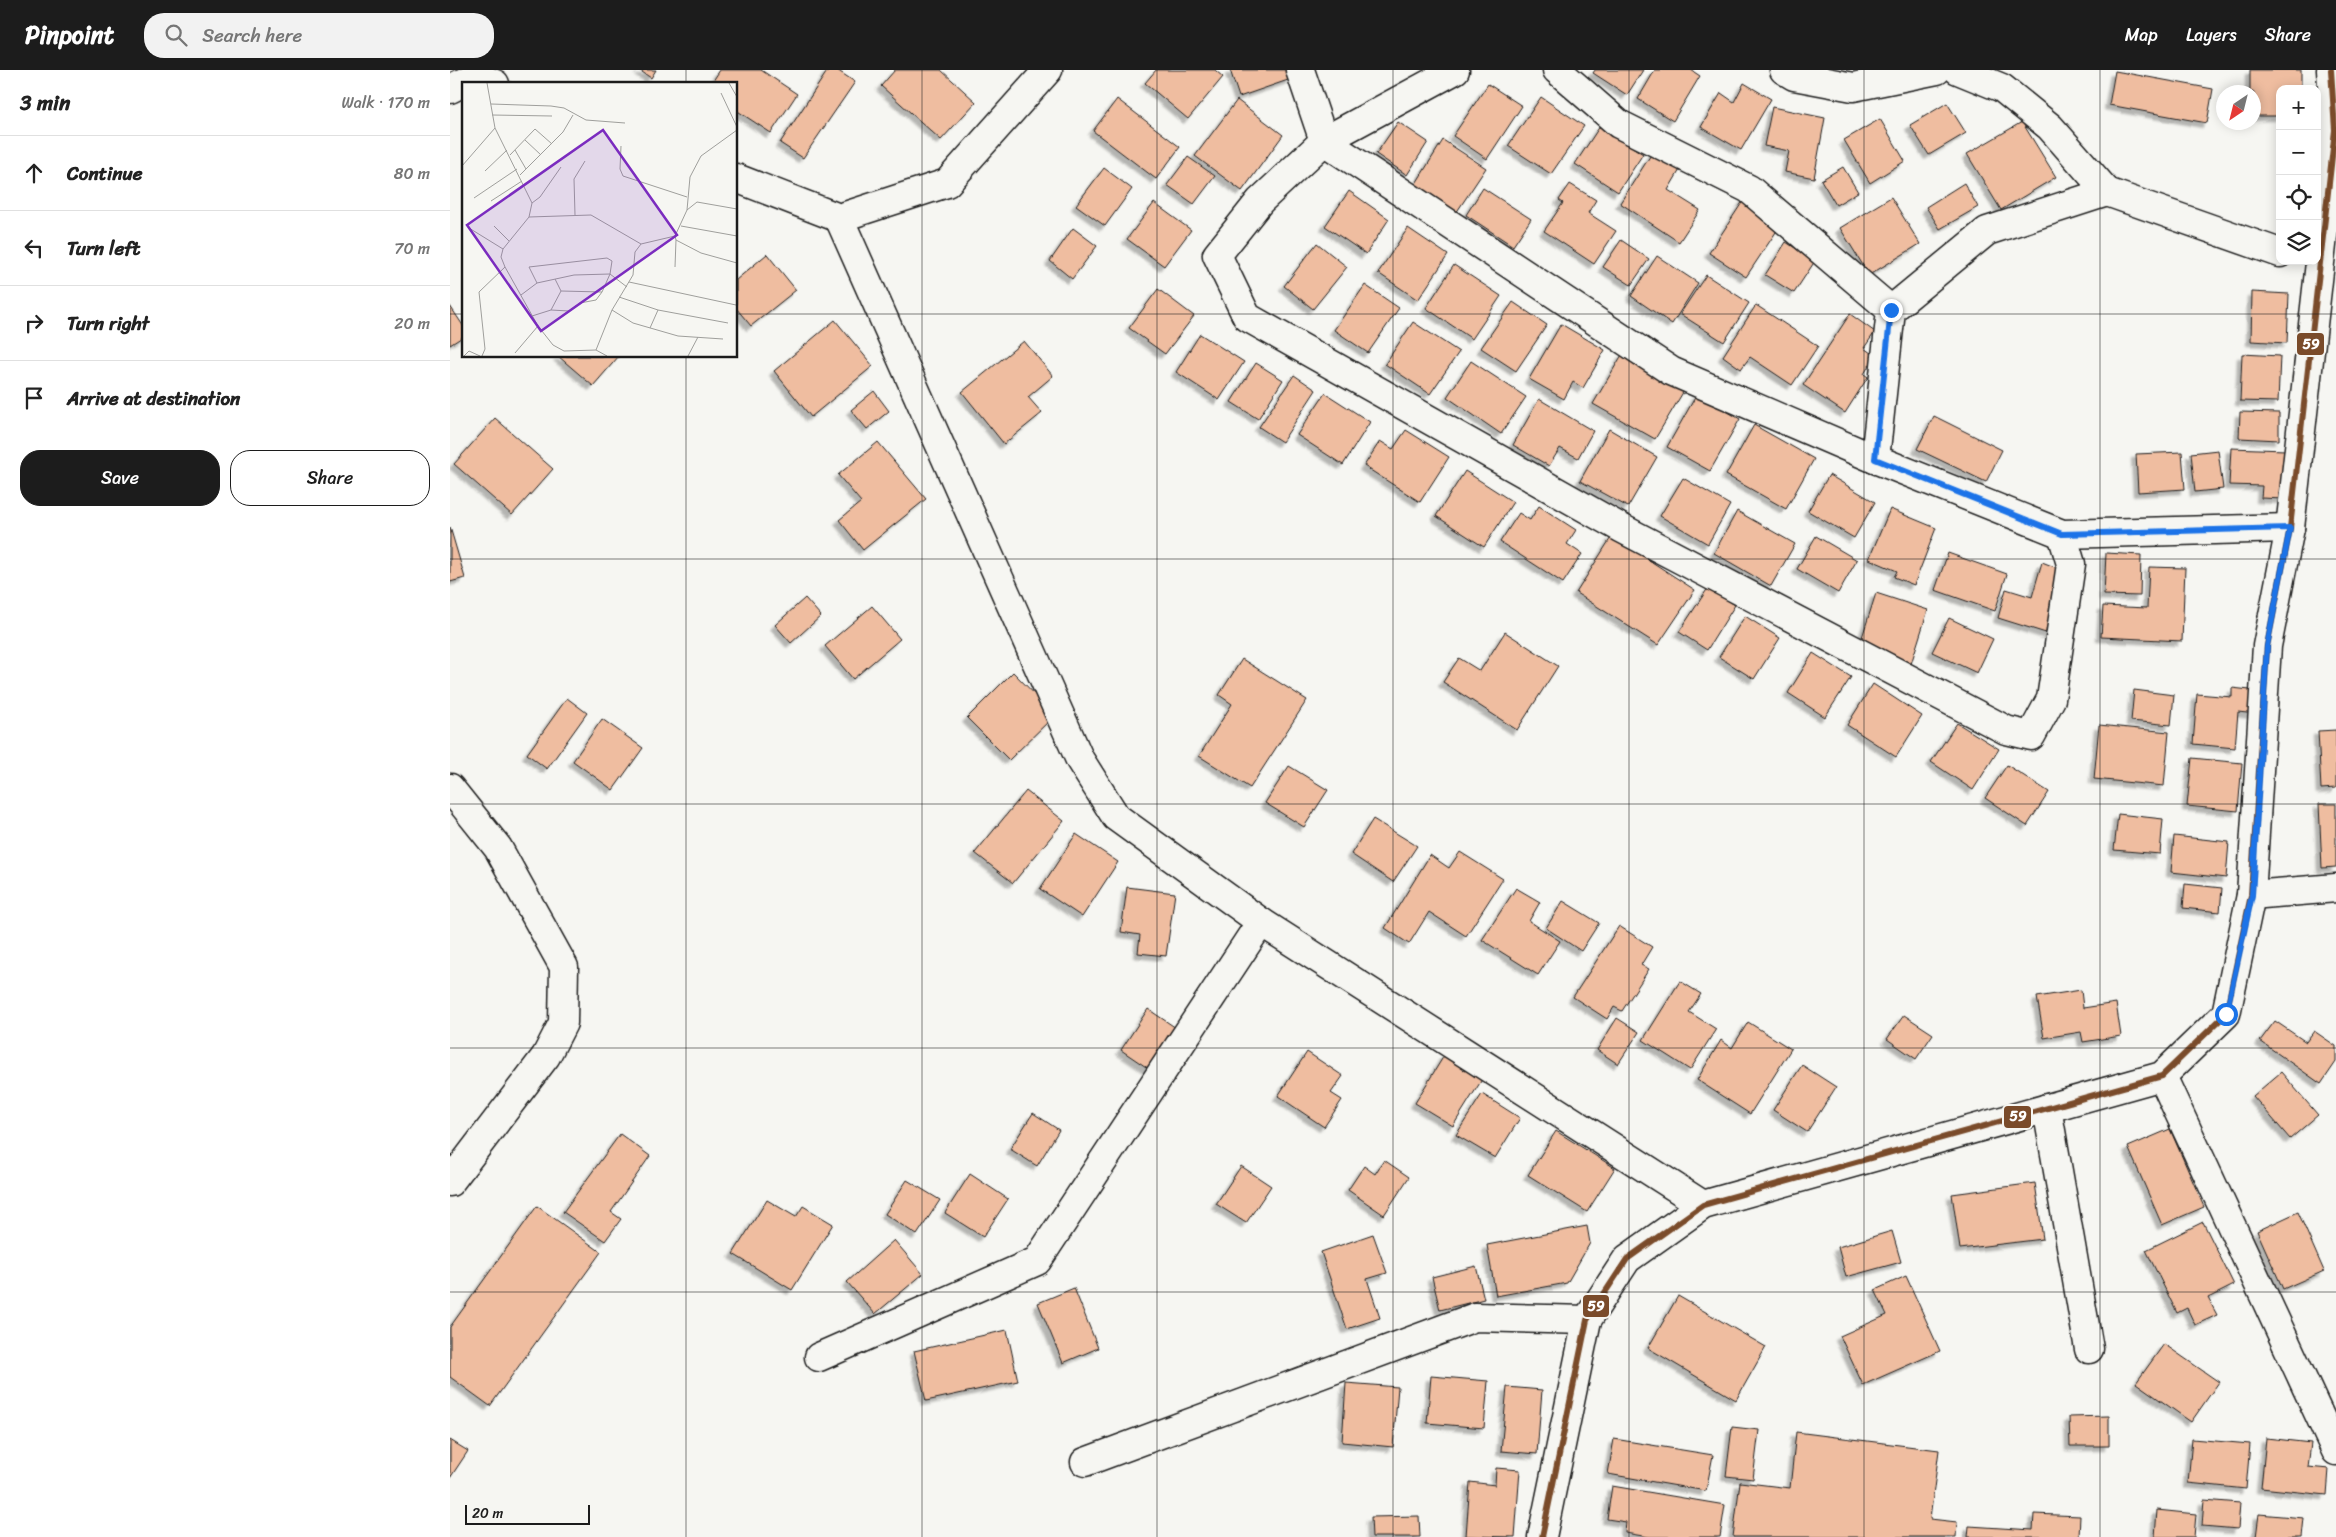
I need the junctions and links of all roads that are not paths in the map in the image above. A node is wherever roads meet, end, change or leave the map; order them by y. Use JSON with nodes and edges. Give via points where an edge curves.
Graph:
{"nodes":[{"id":1,"x":1048,"y":70,"type":"edge"},
{"id":2,"x":1300,"y":70,"type":"edge"},
{"id":3,"x":1455,"y":70,"type":"edge"},
{"id":4,"x":1557,"y":70,"type":"edge"},
{"id":5,"x":1784,"y":70,"type":"edge"},
{"id":6,"x":1937,"y":70,"type":"edge"},
{"id":7,"x":1958,"y":70,"type":"edge"},
{"id":8,"x":2331,"y":70,"type":"edge"},
{"id":9,"x":483,"y":77,"type":"edge"},
{"id":10,"x":469,"y":82,"type":"edge"},
{"id":11,"x":462,"y":85,"type":"edge"},
{"id":12,"x":450,"y":89,"type":"edge"},
{"id":13,"x":2336,"y":130,"type":"edge"},
{"id":14,"x":1324,"y":141,"type":"junction"},
{"id":15,"x":738,"y":179,"type":"edge"},
{"id":16,"x":2107,"y":192,"type":"junction"},
{"id":17,"x":840,"y":218,"type":"junction"},
{"id":18,"x":2321,"y":220,"type":"edge"},
{"id":19,"x":2276,"y":252,"type":"edge"},
{"id":20,"x":2313,"y":265,"type":"edge"},
{"id":21,"x":1891,"y":310,"type":"junction"},
{"id":22,"x":1875,"y":459,"type":"junction"},
{"id":23,"x":2290,"y":528,"type":"junction"},
{"id":24,"x":2062,"y":534,"type":"junction"},
{"id":25,"x":450,"y":788,"type":"edge"},
{"id":26,"x":2336,"y":888,"type":"edge"},
{"id":27,"x":2252,"y":895,"type":"junction"},
{"id":28,"x":1261,"y":922,"type":"junction"},
{"id":29,"x":2162,"y":1076,"type":"junction"},
{"id":30,"x":2047,"y":1108,"type":"junction"},
{"id":31,"x":450,"y":1182,"type":"edge"},
{"id":32,"x":1703,"y":1206,"type":"junction"},
{"id":33,"x":1586,"y":1320,"type":"junction"},
{"id":34,"x":2089,"y":1349,"type":"dead end"},
{"id":35,"x":819,"y":1357,"type":"dead end"},
{"id":36,"x":2336,"y":1451,"type":"edge"},
{"id":37,"x":1085,"y":1462,"type":"dead end"},
{"id":38,"x":1542,"y":1537,"type":"edge"}],
"edges":[{"from":1,"to":17,"type":"street","via":[[948,183]]},
{"from":2,"to":14,"type":"street"},
{"from":3,"to":14,"type":"street"},
{"from":4,"to":21,"type":"street","via":[[1619,124],[1749,189]]},
{"from":5,"to":6,"type":"street","via":[[1794,76],[1853,87]]},
{"from":7,"to":16,"type":"street","via":[[2002,88],[2016,99],[2050,127]]},
{"from":8,"to":13,"type":"street"},
{"from":9,"to":10,"type":"street"},
{"from":11,"to":12,"type":"street"},
{"from":13,"to":18,"type":"street"},
{"from":14,"to":22,"type":"street","via":[[1671,371]]},
{"from":14,"to":24,"type":"street","via":[[1260,201],[1217,255],[1247,317],[1621,528],[2006,730],[2031,736],[2051,699],[2071,564]]},
{"from":15,"to":17,"type":"street"},
{"from":16,"to":19,"type":"street"},
{"from":16,"to":21,"type":"street","via":[[1987,231]]},
{"from":17,"to":28,"type":"street","via":[[1080,760],[1116,817]]},
{"from":20,"to":23,"type":"street"},
{"from":21,"to":22,"type":"street"},
{"from":22,"to":24,"type":"street"},
{"from":23,"to":24,"type":"street"},
{"from":23,"to":27,"type":"street","via":[[2267,646]]},
{"from":25,"to":31,"type":"street","via":[[498,848],[564,967],[563,1023],[546,1056]]},
{"from":26,"to":27,"type":"street"},
{"from":27,"to":29,"type":"street","via":[[2226,1014]]},
{"from":28,"to":32,"type":"street"},
{"from":28,"to":35,"type":"street","via":[[1037,1261]]},
{"from":29,"to":30,"type":"street"},
{"from":29,"to":36,"type":"street"},
{"from":30,"to":32,"type":"street"},
{"from":30,"to":34,"type":"street"},
{"from":32,"to":33,"type":"street","via":[[1627,1259]]},
{"from":33,"to":37,"type":"street","via":[[1475,1317]]},
{"from":33,"to":38,"type":"street"}]}
